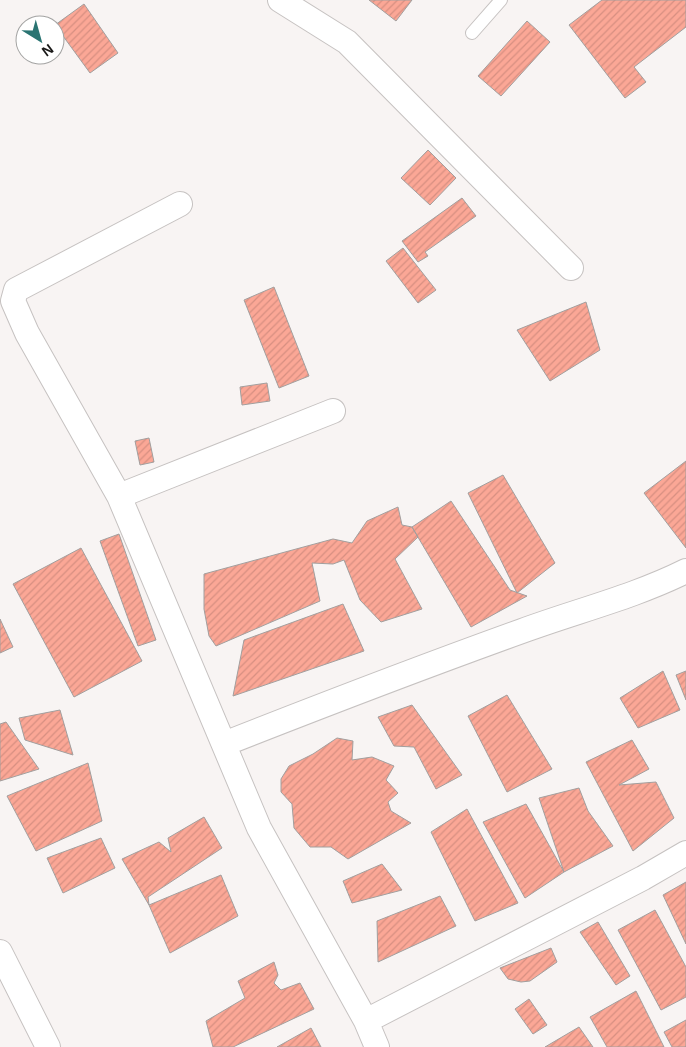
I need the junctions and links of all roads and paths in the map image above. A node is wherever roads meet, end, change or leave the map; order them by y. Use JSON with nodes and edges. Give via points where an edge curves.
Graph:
{"nodes":[{"id":1,"x":280,"y":0,"type":"edge"},
{"id":2,"x":501,"y":0,"type":"edge"},
{"id":3,"x":472,"y":32,"type":"dead end"},
{"id":4,"x":180,"y":204,"type":"dead end"},
{"id":5,"x":571,"y":268,"type":"dead end"},
{"id":6,"x":333,"y":411,"type":"dead end"},
{"id":7,"x":119,"y":496,"type":"junction"},
{"id":8,"x":686,"y":571,"type":"edge"},
{"id":9,"x":224,"y":744,"type":"junction"},
{"id":10,"x":686,"y":853,"type":"edge"},
{"id":11,"x":0,"y":952,"type":"edge"},
{"id":12,"x":366,"y":1021,"type":"junction"},
{"id":13,"x":48,"y":1047,"type":"edge"},
{"id":14,"x":378,"y":1047,"type":"edge"}],
"edges":[{"from":1,"to":5,"type":"street","via":[[347,42]]},
{"from":2,"to":3,"type":"lane"},
{"from":4,"to":7,"type":"street","via":[[16,290],[14,295],[13,300],[27,332]]},
{"from":6,"to":7,"type":"street"},
{"from":7,"to":9,"type":"street"},
{"from":8,"to":9,"type":"street"},
{"from":9,"to":12,"type":"street","via":[[258,828]]},
{"from":10,"to":12,"type":"street"},
{"from":11,"to":13,"type":"street"},
{"from":12,"to":14,"type":"street"}]}
